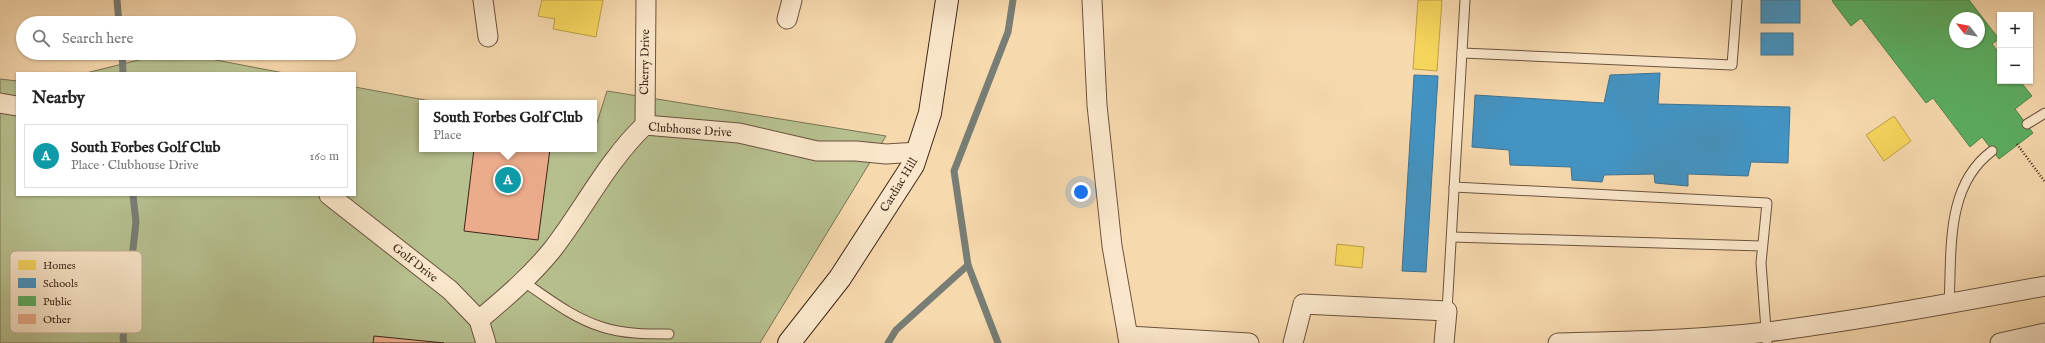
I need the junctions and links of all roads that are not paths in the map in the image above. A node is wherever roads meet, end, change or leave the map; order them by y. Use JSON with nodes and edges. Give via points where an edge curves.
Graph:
{"nodes":[{"id":1,"x":483,"y":0,"type":"edge"},
{"id":2,"x":646,"y":0,"type":"edge"},
{"id":3,"x":792,"y":0,"type":"edge"},
{"id":4,"x":947,"y":0,"type":"edge"},
{"id":5,"x":1092,"y":0,"type":"edge"},
{"id":6,"x":1465,"y":0,"type":"edge"},
{"id":7,"x":1737,"y":0,"type":"edge"},
{"id":8,"x":787,"y":19,"type":"dead end"},
{"id":9,"x":488,"y":37,"type":"dead end"},
{"id":10,"x":1462,"y":53,"type":"junction"},
{"id":11,"x":0,"y":103,"type":"edge"},
{"id":12,"x":16,"y":106,"type":"edge"},
{"id":13,"x":2045,"y":113,"type":"edge"},
{"id":14,"x":2027,"y":124,"type":"dead end"},
{"id":15,"x":645,"y":125,"type":"junction"},
{"id":16,"x":1992,"y":151,"type":"dead end"},
{"id":17,"x":918,"y":152,"type":"junction"},
{"id":18,"x":1454,"y":187,"type":"junction"},
{"id":19,"x":330,"y":196,"type":"edge"},
{"id":20,"x":1452,"y":237,"type":"junction"},
{"id":21,"x":1762,"y":246,"type":"junction"},
{"id":22,"x":524,"y":282,"type":"junction"},
{"id":23,"x":2045,"y":286,"type":"edge"},
{"id":24,"x":1949,"y":304,"type":"junction"},
{"id":25,"x":1447,"y":311,"type":"junction"},
{"id":26,"x":479,"y":320,"type":"junction"},
{"id":27,"x":669,"y":334,"type":"dead end"},
{"id":28,"x":2045,"y":334,"type":"edge"},
{"id":29,"x":1766,"y":338,"type":"edge"},
{"id":30,"x":1128,"y":339,"type":"edge"},
{"id":31,"x":486,"y":343,"type":"edge"},
{"id":32,"x":789,"y":343,"type":"edge"},
{"id":33,"x":1249,"y":343,"type":"edge"},
{"id":34,"x":1293,"y":343,"type":"edge"},
{"id":35,"x":1444,"y":343,"type":"edge"},
{"id":36,"x":1558,"y":343,"type":"edge"},
{"id":37,"x":2000,"y":343,"type":"edge"}],
"edges":[{"from":1,"to":9,"type":"street"},
{"from":2,"to":15,"type":"street","name":"Cherry Drive"},
{"from":3,"to":8,"type":"street"},
{"from":4,"to":17,"type":"main road","name":"Cardiac Hill","via":[[930,113]]},
{"from":5,"to":30,"type":"street","via":[[1097,104],[1112,246]]},
{"from":6,"to":10,"type":"lane"},
{"from":7,"to":10,"type":"lane","via":[[1732,65]]},
{"from":10,"to":18,"type":"lane"},
{"from":11,"to":12,"type":"street"},
{"from":13,"to":14,"type":"lane"},
{"from":15,"to":17,"type":"street","name":"Clubhouse Drive","via":[[739,133],[817,151],[886,154]]},
{"from":15,"to":22,"type":"street","name":"Clubhouse Drive","via":[[627,142],[553,249]]},
{"from":16,"to":24,"type":"lane","via":[[1979,161],[1966,179],[1954,216]]},
{"from":17,"to":32,"type":"main road","name":"Cardiac Hill","via":[[913,165],[840,278]]},
{"from":18,"to":20,"type":"lane"},
{"from":18,"to":21,"type":"lane","via":[[1767,203]]},
{"from":19,"to":26,"type":"street","name":"Golf Drive","via":[[450,290]]},
{"from":20,"to":21,"type":"lane"},
{"from":20,"to":25,"type":"lane"},
{"from":21,"to":29,"type":"lane"},
{"from":22,"to":26,"type":"street","name":"Clubhouse Drive"},
{"from":22,"to":27,"type":"lane","via":[[565,310],[602,327],[640,334]]},
{"from":23,"to":24,"type":"street"},
{"from":24,"to":29,"type":"street"},
{"from":25,"to":34,"type":"street","via":[[1303,304]]},
{"from":25,"to":35,"type":"street"},
{"from":26,"to":31,"type":"street","name":"Golf Drive"},
{"from":28,"to":37,"type":"street"},
{"from":29,"to":36,"type":"street"},
{"from":30,"to":33,"type":"street"}]}
